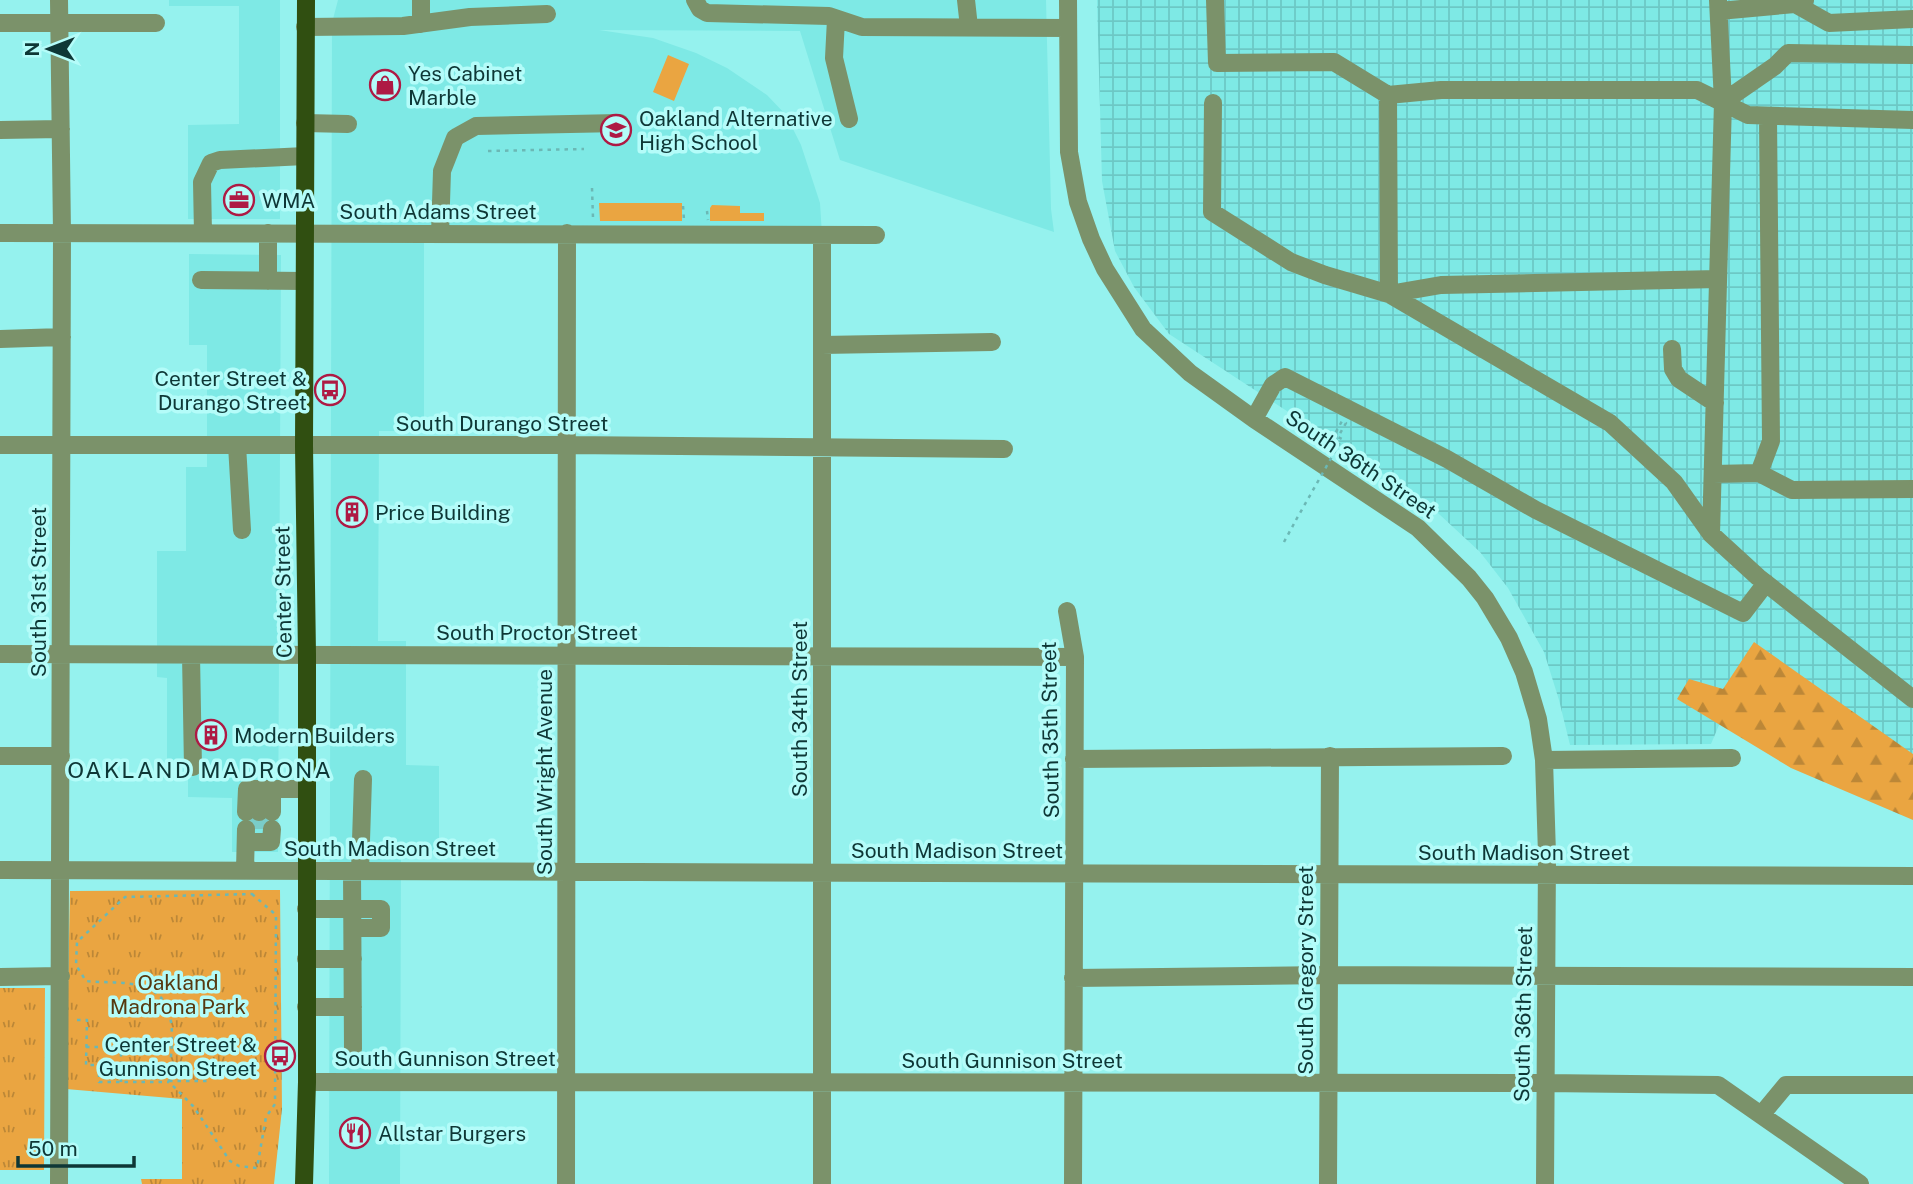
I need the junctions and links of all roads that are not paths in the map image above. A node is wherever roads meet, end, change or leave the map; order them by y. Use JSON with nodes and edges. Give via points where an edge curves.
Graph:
{"nodes":[{"id":1,"x":59,"y":0,"type":"edge"},
{"id":2,"x":306,"y":0,"type":"edge"},
{"id":3,"x":421,"y":0,"type":"edge"},
{"id":4,"x":966,"y":0,"type":"edge"},
{"id":5,"x":1068,"y":0,"type":"edge"},
{"id":6,"x":1215,"y":0,"type":"edge"},
{"id":7,"x":1800,"y":2,"type":"edge"},
{"id":8,"x":698,"y":5,"type":"edge"},
{"id":9,"x":1718,"y":6,"type":"edge"},
{"id":10,"x":829,"y":12,"type":"edge"},
{"id":11,"x":547,"y":14,"type":"dead end"},
{"id":12,"x":1913,"y":19,"type":"edge"},
{"id":13,"x":59,"y":22,"type":"junction"},
{"id":14,"x":0,"y":23,"type":"edge"},
{"id":15,"x":156,"y":23,"type":"dead end"},
{"id":16,"x":421,"y":24,"type":"junction"},
{"id":17,"x":306,"y":27,"type":"junction"},
{"id":18,"x":970,"y":27,"type":"junction"},
{"id":19,"x":1068,"y":28,"type":"junction"},
{"id":20,"x":1913,"y":55,"type":"edge"},
{"id":21,"x":1388,"y":94,"type":"junction"},
{"id":22,"x":1723,"y":102,"type":"junction"},
{"id":23,"x":1213,"y":103,"type":"dead end"},
{"id":24,"x":1768,"y":117,"type":"junction"},
{"id":25,"x":849,"y":119,"type":"dead end"},
{"id":26,"x":1913,"y":120,"type":"edge"},
{"id":27,"x":305,"y":123,"type":"junction"},
{"id":28,"x":620,"y":123,"type":"dead end"},
{"id":29,"x":348,"y":124,"type":"dead end"},
{"id":30,"x":61,"y":129,"type":"junction"},
{"id":31,"x":0,"y":130,"type":"edge"},
{"id":32,"x":305,"y":156,"type":"junction"},
{"id":33,"x":0,"y":233,"type":"edge"},
{"id":34,"x":62,"y":233,"type":"junction"},
{"id":35,"x":203,"y":233,"type":"junction"},
{"id":36,"x":268,"y":233,"type":"junction"},
{"id":37,"x":567,"y":233,"type":"junction"},
{"id":38,"x":305,"y":234,"type":"junction"},
{"id":39,"x":440,"y":234,"type":"junction"},
{"id":40,"x":822,"y":235,"type":"junction"},
{"id":41,"x":876,"y":235,"type":"dead end"},
{"id":42,"x":1718,"y":279,"type":"junction"},
{"id":43,"x":201,"y":280,"type":"dead end"},
{"id":44,"x":268,"y":281,"type":"junction"},
{"id":45,"x":304,"y":281,"type":"junction"},
{"id":46,"x":1389,"y":294,"type":"junction"},
{"id":47,"x":62,"y":337,"type":"junction"},
{"id":48,"x":0,"y":339,"type":"edge"},
{"id":49,"x":992,"y":342,"type":"dead end"},
{"id":50,"x":822,"y":345,"type":"junction"},
{"id":51,"x":1672,"y":349,"type":"dead end"},
{"id":52,"x":1715,"y":403,"type":"junction"},
{"id":53,"x":1254,"y":419,"type":"junction"},
{"id":54,"x":0,"y":444,"type":"edge"},
{"id":55,"x":61,"y":445,"type":"junction"},
{"id":56,"x":237,"y":445,"type":"junction"},
{"id":57,"x":566,"y":445,"type":"junction"},
{"id":58,"x":304,"y":446,"type":"junction"},
{"id":59,"x":823,"y":446,"type":"junction"},
{"id":60,"x":1004,"y":449,"type":"dead end"},
{"id":61,"x":1759,"y":473,"type":"junction"},
{"id":62,"x":1713,"y":474,"type":"junction"},
{"id":63,"x":1913,"y":489,"type":"edge"},
{"id":64,"x":242,"y":530,"type":"dead end"},
{"id":65,"x":1711,"y":534,"type":"junction"},
{"id":66,"x":1766,"y":583,"type":"junction"},
{"id":67,"x":1067,"y":611,"type":"dead end"},
{"id":68,"x":0,"y":654,"type":"edge"},
{"id":69,"x":60,"y":654,"type":"junction"},
{"id":70,"x":566,"y":654,"type":"junction"},
{"id":71,"x":191,"y":655,"type":"junction"},
{"id":72,"x":307,"y":655,"type":"junction"},
{"id":73,"x":822,"y":656,"type":"junction"},
{"id":74,"x":1075,"y":657,"type":"junction"},
{"id":75,"x":1913,"y":699,"type":"edge"},
{"id":76,"x":0,"y":756,"type":"edge"},
{"id":77,"x":61,"y":756,"type":"junction"},
{"id":78,"x":1329,"y":756,"type":"junction"},
{"id":79,"x":1503,"y":756,"type":"dead end"},
{"id":80,"x":1732,"y":758,"type":"dead end"},
{"id":81,"x":1074,"y":759,"type":"junction"},
{"id":82,"x":1544,"y":760,"type":"junction"},
{"id":83,"x":193,"y":767,"type":"dead end"},
{"id":84,"x":363,"y":779,"type":"dead end"},
{"id":85,"x":266,"y":789,"type":"junction"},
{"id":86,"x":307,"y":789,"type":"junction"},
{"id":87,"x":257,"y":826,"type":"junction"},
{"id":88,"x":0,"y":870,"type":"edge"},
{"id":89,"x":245,"y":870,"type":"junction"},
{"id":90,"x":307,"y":870,"type":"junction"},
{"id":91,"x":60,"y":871,"type":"junction"},
{"id":92,"x":356,"y":871,"type":"junction"},
{"id":93,"x":820,"y":872,"type":"junction"},
{"id":94,"x":567,"y":873,"type":"junction"},
{"id":95,"x":1074,"y":873,"type":"junction"},
{"id":96,"x":1328,"y":874,"type":"junction"},
{"id":97,"x":1547,"y":874,"type":"junction"},
{"id":98,"x":1913,"y":876,"type":"edge"},
{"id":99,"x":306,"y":909,"type":"junction"},
{"id":100,"x":353,"y":919,"type":"junction"},
{"id":101,"x":306,"y":959,"type":"junction"},
{"id":102,"x":353,"y":959,"type":"junction"},
{"id":103,"x":1328,"y":975,"type":"junction"},
{"id":104,"x":61,"y":976,"type":"junction"},
{"id":105,"x":1913,"y":976,"type":"edge"},
{"id":106,"x":0,"y":977,"type":"edge"},
{"id":107,"x":1546,"y":977,"type":"junction"},
{"id":108,"x":1073,"y":978,"type":"junction"},
{"id":109,"x":306,"y":1007,"type":"junction"},
{"id":110,"x":353,"y":1007,"type":"junction"},
{"id":111,"x":354,"y":1049,"type":"dead end"},
{"id":112,"x":565,"y":1081,"type":"junction"},
{"id":113,"x":307,"y":1082,"type":"junction"},
{"id":114,"x":822,"y":1082,"type":"junction"},
{"id":115,"x":1073,"y":1082,"type":"junction"},
{"id":116,"x":1327,"y":1083,"type":"junction"},
{"id":117,"x":1544,"y":1083,"type":"junction"},
{"id":118,"x":1913,"y":1085,"type":"edge"},
{"id":119,"x":1762,"y":1114,"type":"junction"},
{"id":120,"x":60,"y":1184,"type":"edge"},
{"id":121,"x":304,"y":1184,"type":"edge"},
{"id":122,"x":566,"y":1184,"type":"edge"},
{"id":123,"x":822,"y":1184,"type":"edge"},
{"id":124,"x":1073,"y":1184,"type":"edge"},
{"id":125,"x":1328,"y":1184,"type":"edge"},
{"id":126,"x":1545,"y":1184,"type":"edge"},
{"id":127,"x":1860,"y":1184,"type":"edge"}],
"edges":[{"from":1,"to":13,"type":"street","name":"South 31st Street"},
{"from":2,"to":17,"type":"main road","name":"Center Street"},
{"from":3,"to":16,"type":"street"},
{"from":4,"to":18,"type":"street"},
{"from":5,"to":19,"type":"street"},
{"from":6,"to":21,"type":"street","via":[[1217,63],[1334,61]]},
{"from":7,"to":9,"type":"street"},
{"from":7,"to":12,"type":"street","via":[[1829,23]]},
{"from":8,"to":10,"type":"street","via":[[707,13]]},
{"from":9,"to":22,"type":"street"},
{"from":10,"to":18,"type":"street","via":[[862,27]]},
{"from":10,"to":25,"type":"street","via":[[834,58]]},
{"from":11,"to":16,"type":"street"},
{"from":13,"to":14,"type":"street"},
{"from":13,"to":15,"type":"street"},
{"from":13,"to":30,"type":"street","name":"South 31st Street"},
{"from":16,"to":17,"type":"street"},
{"from":17,"to":27,"type":"main road","name":"Center Street"},
{"from":18,"to":19,"type":"street"},
{"from":19,"to":53,"type":"street","name":"South 36th Street","via":[[1069,152],[1077,202],[1105,269],[1143,329],[1190,373]]},
{"from":20,"to":22,"type":"street","via":[[1788,53]]},
{"from":21,"to":22,"type":"street","via":[[1697,90]]},
{"from":21,"to":46,"type":"street"},
{"from":22,"to":24,"type":"street","via":[[1748,115]]},
{"from":22,"to":42,"type":"street"},
{"from":23,"to":46,"type":"street","via":[[1212,212],[1291,262]]},
{"from":24,"to":26,"type":"street"},
{"from":24,"to":61,"type":"street","via":[[1772,441]]},
{"from":27,"to":29,"type":"street"},
{"from":27,"to":32,"type":"main road","name":"Center Street"},
{"from":28,"to":39,"type":"street","via":[[476,126],[458,136],[442,171]]},
{"from":30,"to":31,"type":"street"},
{"from":30,"to":34,"type":"street","name":"South 31st Street"},
{"from":32,"to":35,"type":"street","via":[[211,163],[202,182]]},
{"from":32,"to":38,"type":"main road","name":"Center Street"},
{"from":33,"to":34,"type":"street","name":"South Adams Street"},
{"from":34,"to":35,"type":"street","name":"South Adams Street"},
{"from":34,"to":47,"type":"street","name":"South 31st Street"},
{"from":35,"to":36,"type":"street","name":"South Adams Street"},
{"from":36,"to":38,"type":"street","name":"South Adams Street"},
{"from":36,"to":44,"type":"street"},
{"from":37,"to":39,"type":"street","name":"South Adams Street"},
{"from":37,"to":40,"type":"street","name":"South Adams Street"},
{"from":37,"to":57,"type":"street","name":"South Wright Avenue"},
{"from":38,"to":39,"type":"street","name":"South Adams Street"},
{"from":38,"to":45,"type":"main road","name":"Center Street"},
{"from":40,"to":41,"type":"street","name":"South Adams Street"},
{"from":40,"to":50,"type":"street","name":"South 34th Street"},
{"from":42,"to":46,"type":"street","via":[[1441,285]]},
{"from":42,"to":52,"type":"street"},
{"from":43,"to":44,"type":"street"},
{"from":44,"to":45,"type":"street"},
{"from":45,"to":58,"type":"main road","name":"Center Street"},
{"from":46,"to":65,"type":"street","via":[[1610,422],[1674,482]]},
{"from":47,"to":48,"type":"street"},
{"from":47,"to":55,"type":"street","name":"South 31st Street"},
{"from":49,"to":50,"type":"street"},
{"from":50,"to":59,"type":"street","name":"South 34th Street"},
{"from":51,"to":52,"type":"street","via":[[1673,369],[1679,379]]},
{"from":52,"to":62,"type":"street"},
{"from":53,"to":66,"type":"street","via":[[1273,385],[1285,377],[1743,613]]},
{"from":53,"to":82,"type":"street","name":"South 36th Street","via":[[1418,528],[1469,578],[1496,614],[1524,672]]},
{"from":54,"to":55,"type":"street","name":"South Durango Street"},
{"from":55,"to":56,"type":"street","name":"South Durango Street"},
{"from":55,"to":69,"type":"street","name":"South 31st Street"},
{"from":56,"to":58,"type":"street","name":"South Durango Street"},
{"from":56,"to":64,"type":"street"},
{"from":57,"to":58,"type":"street","name":"South Durango Street"},
{"from":57,"to":59,"type":"street","name":"South Durango Street"},
{"from":57,"to":70,"type":"street","name":"South Wright Avenue"},
{"from":58,"to":72,"type":"main road","name":"Center Street"},
{"from":59,"to":60,"type":"street","name":"South Durango Street"},
{"from":59,"to":73,"type":"street","name":"South 34th Street"},
{"from":61,"to":62,"type":"street"},
{"from":61,"to":63,"type":"street","via":[[1792,490]]},
{"from":62,"to":65,"type":"street"},
{"from":65,"to":66,"type":"street"},
{"from":66,"to":75,"type":"street"},
{"from":67,"to":74,"type":"street","name":"South 35th Street"},
{"from":68,"to":69,"type":"street","name":"South Proctor Street"},
{"from":69,"to":71,"type":"street","name":"South Proctor Street"},
{"from":69,"to":77,"type":"street","name":"South 31st Street"},
{"from":70,"to":72,"type":"street","name":"South Proctor Street"},
{"from":70,"to":73,"type":"street","name":"South Proctor Street"},
{"from":70,"to":94,"type":"street","name":"South Wright Avenue"},
{"from":71,"to":72,"type":"street","name":"South Proctor Street"},
{"from":71,"to":83,"type":"street"},
{"from":72,"to":86,"type":"main road","name":"Center Street"},
{"from":73,"to":74,"type":"street","name":"South Proctor Street"},
{"from":73,"to":93,"type":"street","name":"South 34th Street"},
{"from":74,"to":81,"type":"street","name":"South 35th Street"},
{"from":76,"to":77,"type":"street"},
{"from":77,"to":91,"type":"street","name":"South 31st Street"},
{"from":78,"to":79,"type":"street"},
{"from":78,"to":81,"type":"street"},
{"from":78,"to":96,"type":"street","name":"South Gregory Street"},
{"from":80,"to":82,"type":"street"},
{"from":81,"to":95,"type":"street","name":"South 35th Street"},
{"from":82,"to":97,"type":"street","name":"South 36th Street"},
{"from":84,"to":92,"type":"street"},
{"from":85,"to":86,"type":"street"},
{"from":85,"to":87,"type":"street"},
{"from":85,"to":87,"type":"street","via":[[247,789]]},
{"from":86,"to":90,"type":"main road","name":"Center Street"},
{"from":87,"to":89,"type":"street"},
{"from":88,"to":91,"type":"street","name":"South Madison Street"},
{"from":89,"to":90,"type":"street","name":"South Madison Street"},
{"from":89,"to":91,"type":"street","name":"South Madison Street"},
{"from":90,"to":92,"type":"street","name":"South Madison Street"},
{"from":90,"to":99,"type":"main road","name":"Center Street"},
{"from":91,"to":104,"type":"street","name":"South 31st Street"},
{"from":92,"to":94,"type":"street","name":"South Madison Street"},
{"from":92,"to":100,"type":"street"},
{"from":93,"to":94,"type":"street","name":"South Madison Street"},
{"from":93,"to":95,"type":"street","name":"South Madison Street"},
{"from":93,"to":114,"type":"street","name":"South 34th Street"},
{"from":94,"to":112,"type":"street","name":"South Wright Avenue"},
{"from":95,"to":96,"type":"street","name":"South Madison Street"},
{"from":95,"to":108,"type":"street","name":"South 35th Street"},
{"from":96,"to":97,"type":"street","name":"South Madison Street"},
{"from":96,"to":103,"type":"street","name":"South Gregory Street"},
{"from":97,"to":98,"type":"street","name":"South Madison Street"},
{"from":97,"to":107,"type":"street","name":"South 36th Street"},
{"from":99,"to":100,"type":"street"},
{"from":99,"to":101,"type":"main road","name":"Center Street"},
{"from":100,"to":102,"type":"street"},
{"from":101,"to":102,"type":"street"},
{"from":101,"to":109,"type":"main road","name":"Center Street"},
{"from":102,"to":110,"type":"street"},
{"from":103,"to":107,"type":"street"},
{"from":103,"to":108,"type":"street"},
{"from":103,"to":116,"type":"street","name":"South Gregory Street"},
{"from":104,"to":106,"type":"street"},
{"from":104,"to":120,"type":"street","name":"South 31st Street"},
{"from":105,"to":107,"type":"street"},
{"from":107,"to":117,"type":"street","name":"South 36th Street"},
{"from":108,"to":115,"type":"street","name":"South 35th Street"},
{"from":109,"to":110,"type":"street"},
{"from":109,"to":113,"type":"main road","name":"Center Street"},
{"from":110,"to":111,"type":"street"},
{"from":112,"to":113,"type":"street","name":"South Gunnison Street"},
{"from":112,"to":114,"type":"street","name":"South Gunnison Street"},
{"from":112,"to":122,"type":"street","name":"South Wright Avenue"},
{"from":113,"to":121,"type":"main road","name":"Center Street"},
{"from":114,"to":115,"type":"street","name":"South Gunnison Street"},
{"from":114,"to":123,"type":"street","name":"South 34th Street"},
{"from":115,"to":116,"type":"street","name":"South Gunnison Street"},
{"from":115,"to":124,"type":"street","name":"South 35th Street"},
{"from":116,"to":117,"type":"street","name":"South Gunnison Street"},
{"from":116,"to":125,"type":"street","name":"South Gregory Street"},
{"from":117,"to":119,"type":"street","name":"South Gunnison Street","via":[[1718,1086]]},
{"from":117,"to":126,"type":"street","name":"South 36th Street"},
{"from":118,"to":119,"type":"street","via":[[1786,1085]]},
{"from":119,"to":127,"type":"street"}]}
